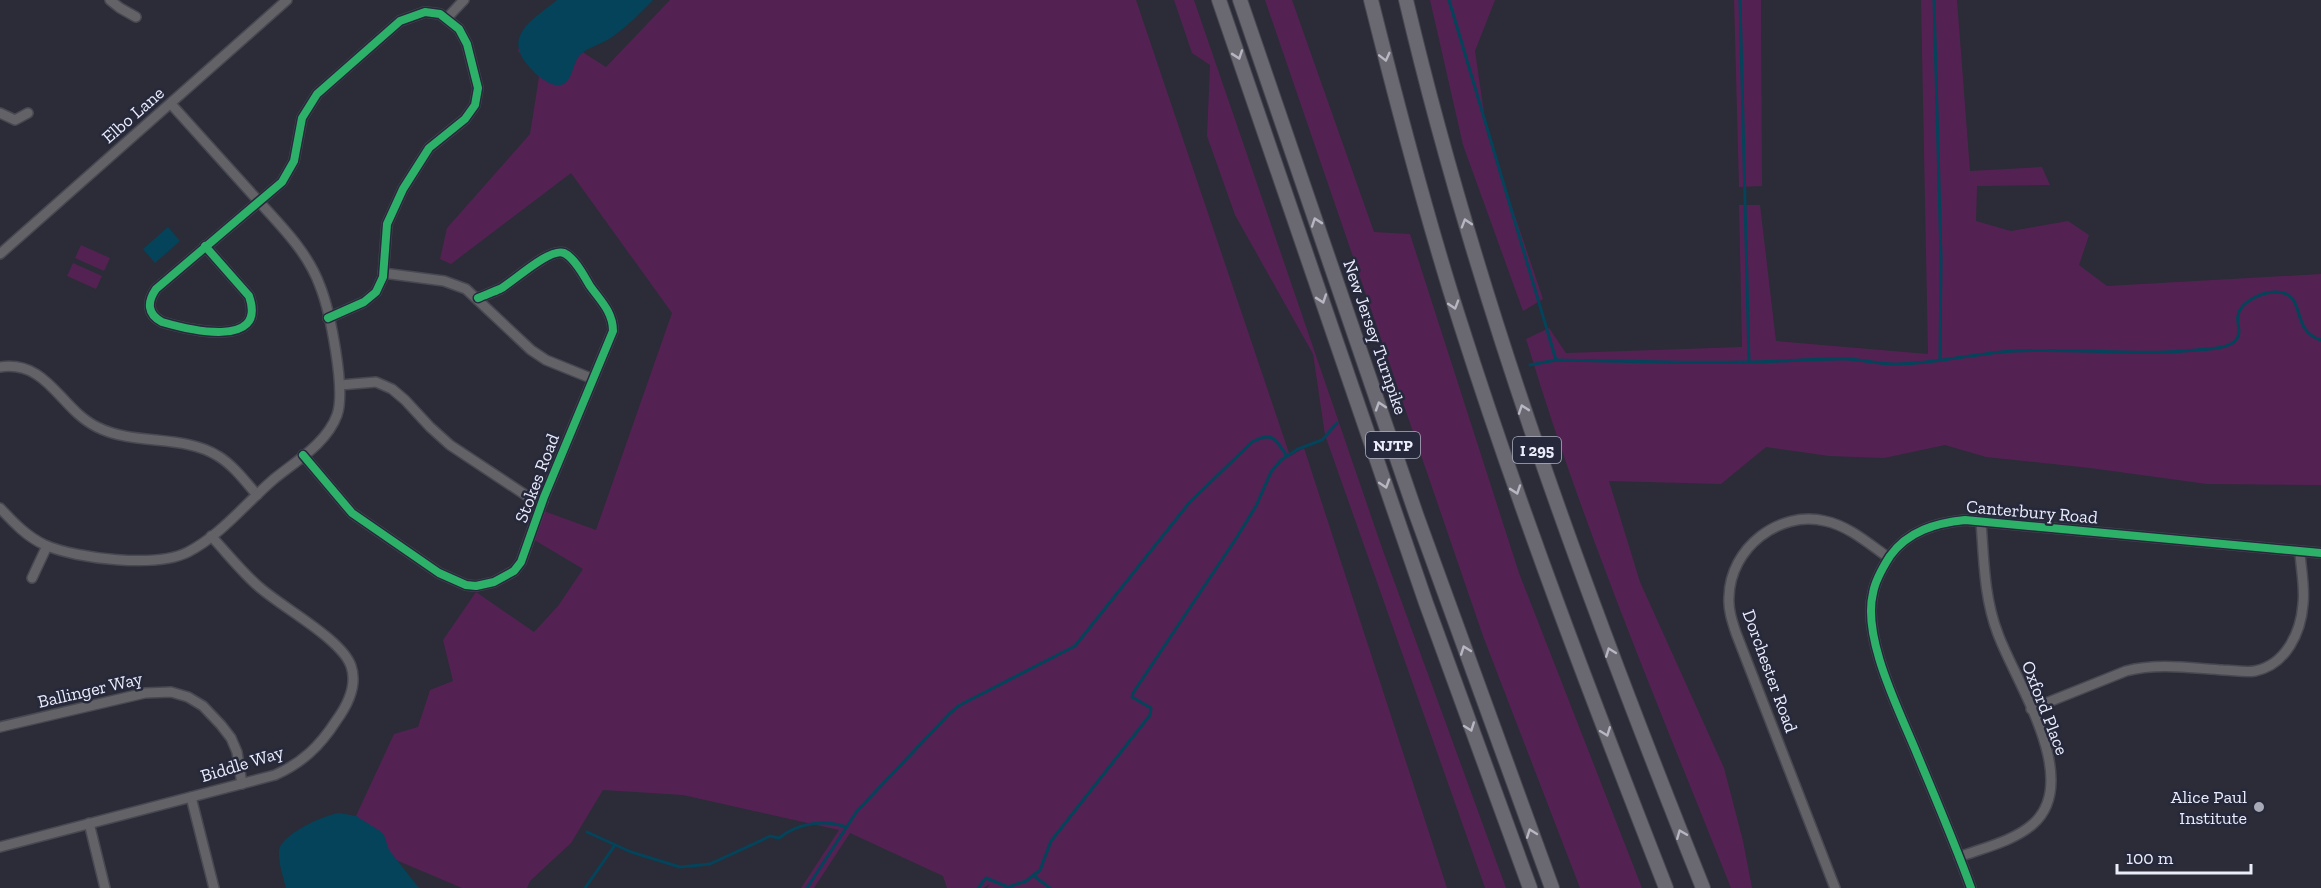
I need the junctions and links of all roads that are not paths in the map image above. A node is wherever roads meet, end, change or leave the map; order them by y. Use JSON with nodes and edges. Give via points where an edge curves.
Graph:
{"nodes":[{"id":1,"x":110,"y":0,"type":"edge"},
{"id":2,"x":287,"y":0,"type":"edge"},
{"id":3,"x":464,"y":0,"type":"edge"},
{"id":4,"x":1219,"y":0,"type":"edge"},
{"id":5,"x":1240,"y":0,"type":"edge"},
{"id":6,"x":1371,"y":0,"type":"edge"},
{"id":7,"x":1406,"y":0,"type":"edge"},
{"id":8,"x":136,"y":16,"type":"dead end"},
{"id":9,"x":447,"y":18,"type":"junction"},
{"id":10,"x":171,"y":104,"type":"junction"},
{"id":11,"x":0,"y":113,"type":"edge"},
{"id":12,"x":28,"y":113,"type":"dead end"},
{"id":13,"x":258,"y":201,"type":"junction"},
{"id":14,"x":205,"y":246,"type":"junction"},
{"id":15,"x":0,"y":254,"type":"edge"},
{"id":16,"x":383,"y":273,"type":"junction"},
{"id":17,"x":478,"y":298,"type":"junction"},
{"id":18,"x":328,"y":318,"type":"junction"},
{"id":19,"x":0,"y":366,"type":"edge"},
{"id":20,"x":593,"y":379,"type":"junction"},
{"id":21,"x":340,"y":385,"type":"junction"},
{"id":22,"x":303,"y":455,"type":"junction"},
{"id":23,"x":257,"y":495,"type":"junction"},
{"id":24,"x":543,"y":501,"type":"junction"},
{"id":25,"x":0,"y":508,"type":"edge"},
{"id":26,"x":1981,"y":522,"type":"junction"},
{"id":27,"x":211,"y":536,"type":"junction"},
{"id":28,"x":47,"y":546,"type":"junction"},
{"id":29,"x":2300,"y":553,"type":"junction"},
{"id":30,"x":2321,"y":553,"type":"edge"},
{"id":31,"x":1889,"y":558,"type":"junction"},
{"id":32,"x":33,"y":578,"type":"dead end"},
{"id":33,"x":2031,"y":709,"type":"junction"},
{"id":34,"x":0,"y":727,"type":"edge"},
{"id":35,"x":242,"y":784,"type":"junction"},
{"id":36,"x":191,"y":797,"type":"junction"},
{"id":37,"x":89,"y":823,"type":"junction"},
{"id":38,"x":0,"y":847,"type":"edge"},
{"id":39,"x":1959,"y":857,"type":"junction"},
{"id":40,"x":105,"y":888,"type":"edge"},
{"id":41,"x":214,"y":888,"type":"edge"},
{"id":42,"x":1530,"y":888,"type":"edge"},
{"id":43,"x":1552,"y":888,"type":"edge"},
{"id":44,"x":1666,"y":888,"type":"edge"},
{"id":45,"x":1703,"y":888,"type":"edge"},
{"id":46,"x":1835,"y":888,"type":"edge"},
{"id":47,"x":1971,"y":888,"type":"edge"}],
"edges":[{"from":1,"to":8,"type":"street"},
{"from":2,"to":10,"type":"street","name":"Elbo Lane"},
{"from":3,"to":9,"type":"street"},
{"from":4,"to":42,"type":"highway","number":"NJTP","one_way":true,"via":[[1422,593]]},
{"from":43,"to":5,"type":"highway","name":"New Jersey Turnpike","number":"NJTP","one_way":true,"via":[[1416,514]]},
{"from":6,"to":44,"type":"highway","number":"I 295","one_way":true,"via":[[1423,201],[1495,431],[1569,638]]},
{"from":45,"to":7,"type":"highway","number":"I 295","one_way":true,"via":[[1585,585],[1521,401],[1458,197]]},
{"from":9,"to":13,"type":"street","via":[[424,12],[400,21],[316,94],[302,118],[290,168],[278,187]]},
{"from":9,"to":16,"type":"street","via":[[467,44],[477,79],[475,105],[465,119],[429,148],[403,189],[385,233]]},
{"from":10,"to":13,"type":"street"},
{"from":10,"to":15,"type":"street","name":"Elbo Lane"},
{"from":11,"to":12,"type":"street","via":[[15,120]]},
{"from":13,"to":14,"type":"street"},
{"from":13,"to":18,"type":"street","via":[[310,263],[321,286]]},
{"from":14,"to":14,"type":"street","via":[[156,289],[149,303],[150,311],[162,322],[187,328],[222,333],[239,329],[250,318],[249,296]]},
{"from":16,"to":17,"type":"street","via":[[451,282]]},
{"from":16,"to":18,"type":"street","via":[[370,298]]},
{"from":17,"to":20,"type":"street","via":[[531,350]]},
{"from":17,"to":20,"type":"street","name":"Stokes Road","via":[[501,288],[552,253],[564,253],[607,308],[613,323]]},
{"from":18,"to":21,"type":"street"},
{"from":19,"to":23,"type":"street","via":[[35,372],[87,421],[105,431],[211,452],[231,466]]},
{"from":20,"to":24,"type":"street","name":"Stokes Road"},
{"from":21,"to":22,"type":"street","via":[[334,423]]},
{"from":21,"to":24,"type":"street","via":[[376,382],[392,388],[450,445],[527,496]]},
{"from":22,"to":23,"type":"street"},
{"from":22,"to":24,"type":"street","name":"Stokes Road","via":[[352,513],[439,573],[466,585],[485,585],[514,571],[521,562]]},
{"from":23,"to":27,"type":"street"},
{"from":25,"to":28,"type":"street","via":[[26,533]]},
{"from":26,"to":29,"type":"street","name":"Canterbury Road"},
{"from":26,"to":31,"type":"street","name":"Canterbury Road","via":[[1953,521],[1919,531]]},
{"from":26,"to":33,"type":"street","name":"Oxford Place","via":[[1992,616]]},
{"from":27,"to":28,"type":"street","via":[[180,556],[157,561],[110,559]]},
{"from":27,"to":35,"type":"street","name":"Biddle Way","via":[[257,585],[340,649],[354,675],[341,714],[308,756],[275,775]]},
{"from":28,"to":32,"type":"street"},
{"from":29,"to":30,"type":"street","name":"Canterbury Road"},
{"from":29,"to":33,"type":"street","via":[[2304,598],[2300,623],[2290,646],[2272,664],[2249,671],[2142,667]]},
{"from":31,"to":39,"type":"street","name":"Canterbury Road","via":[[1873,593],[1871,616],[1878,654]]},
{"from":31,"to":46,"type":"street","name":"Dorchester Road","via":[[1833,523],[1815,519],[1787,521],[1761,535],[1748,550],[1737,566],[1728,595],[1736,633]]},
{"from":33,"to":39,"type":"street","name":"Oxford Place","via":[[2048,751],[2052,774],[2043,812],[2016,835]]},
{"from":34,"to":35,"type":"street","name":"Ballinger Way","via":[[145,693],[171,692],[203,706],[221,725],[237,753]]},
{"from":35,"to":36,"type":"street","name":"Biddle Way"},
{"from":36,"to":37,"type":"street","name":"Biddle Way"},
{"from":36,"to":41,"type":"street"},
{"from":37,"to":38,"type":"street","name":"Biddle Way"},
{"from":37,"to":40,"type":"street"},
{"from":39,"to":47,"type":"street","name":"Canterbury Road"}]}
